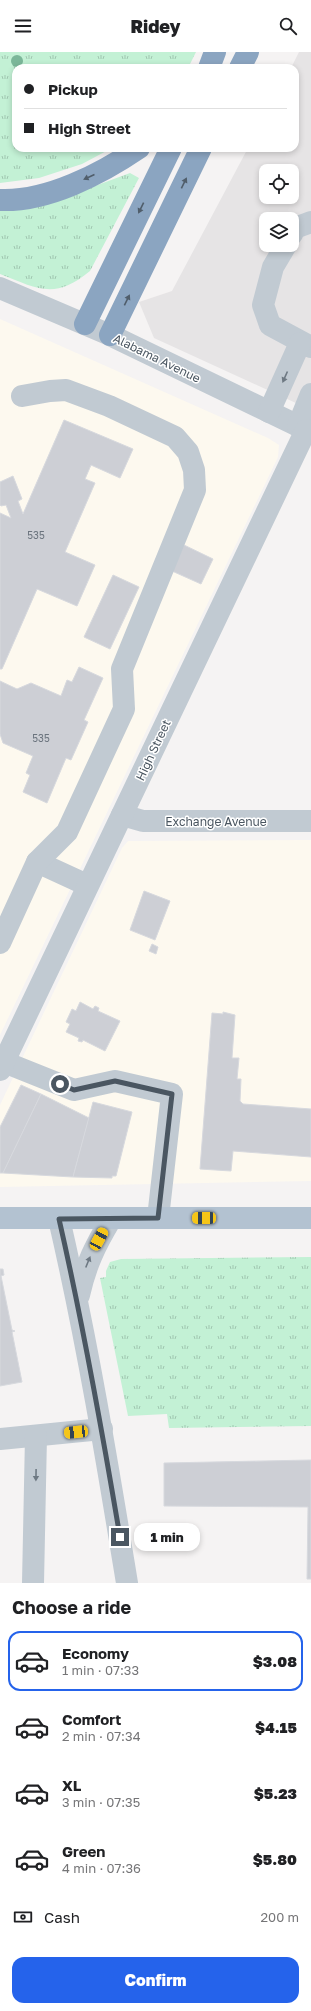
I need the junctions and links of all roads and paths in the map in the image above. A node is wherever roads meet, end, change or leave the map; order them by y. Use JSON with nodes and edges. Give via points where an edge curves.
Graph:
{"nodes":[{"id":1,"x":215,"y":52,"type":"edge"},
{"id":2,"x":248,"y":52,"type":"edge"},
{"id":3,"x":210,"y":64,"type":"edge"},
{"id":4,"x":242,"y":64,"type":"edge"},
{"id":5,"x":133,"y":152,"type":"edge"},
{"id":6,"x":169,"y":152,"type":"edge"},
{"id":7,"x":199,"y":152,"type":"edge"},
{"id":8,"x":0,"y":200,"type":"edge"},
{"id":9,"x":311,"y":222,"type":"edge"},
{"id":10,"x":299,"y":226,"type":"edge"},
{"id":11,"x":282,"y":252,"type":"edge"},
{"id":12,"x":0,"y":288,"type":"edge"},
{"id":13,"x":85,"y":324,"type":"junction"},
{"id":14,"x":110,"y":335,"type":"junction"},
{"id":15,"x":306,"y":345,"type":"edge"},
{"id":16,"x":311,"y":394,"type":"edge"},
{"id":17,"x":22,"y":396,"type":"dead end"},
{"id":18,"x":269,"y":412,"type":"junction"},
{"id":19,"x":305,"y":429,"type":"edge"},
{"id":20,"x":122,"y":815,"type":"junction"},
{"id":21,"x":311,"y":821,"type":"edge"},
{"id":22,"x":37,"y":862,"type":"junction"},
{"id":23,"x":87,"y":885,"type":"junction"},
{"id":24,"x":0,"y":943,"type":"edge"},
{"id":25,"x":2,"y":1066,"type":"edge"},
{"id":26,"x":0,"y":1218,"type":"edge"},
{"id":27,"x":158,"y":1218,"type":"junction"},
{"id":28,"x":311,"y":1218,"type":"edge"},
{"id":29,"x":59,"y":1219,"type":"junction"},
{"id":30,"x":110,"y":1219,"type":"junction"},
{"id":31,"x":78,"y":1300,"type":"junction"},
{"id":32,"x":102,"y":1429,"type":"junction"},
{"id":33,"x":36,"y":1436,"type":"junction"},
{"id":34,"x":0,"y":1439,"type":"edge"},
{"id":35,"x":33,"y":1583,"type":"edge"},
{"id":36,"x":127,"y":1583,"type":"edge"}],
"edges":[{"from":1,"to":3,"type":"highway"},
{"from":2,"to":4,"type":"highway"},
{"from":5,"to":8,"type":"highway","one_way":true,"via":[[102,171],[56,190]]},
{"from":6,"to":13,"type":"highway","one_way":true},
{"from":14,"to":7,"type":"highway","one_way":true},
{"from":9,"to":10,"type":"street"},
{"from":11,"to":15,"type":"street","via":[[273,268],[263,305],[270,325]]},
{"from":12,"to":13,"type":"street","name":"Alabama Avenue"},
{"from":13,"to":14,"type":"street","name":"Alabama Avenue"},
{"from":14,"to":18,"type":"street","name":"Alabama Avenue"},
{"from":15,"to":18,"type":"street","one_way":true},
{"from":16,"to":19,"type":"street","name":"High Street"},
{"from":17,"to":22,"type":"street","via":[[66,390],[109,406],[175,437],[188,452],[194,470],[195,490],[122,669],[124,709],[67,832]]},
{"from":18,"to":19,"type":"street","name":"Alabama Avenue"},
{"from":19,"to":20,"type":"street","name":"High Street"},
{"from":20,"to":21,"type":"street","name":"Exchange Avenue","via":[[143,821]]},
{"from":20,"to":23,"type":"street","name":"High Street"},
{"from":22,"to":23,"type":"street"},
{"from":22,"to":24,"type":"street"},
{"from":23,"to":25,"type":"street","name":"High Street"},
{"from":25,"to":27,"type":"street","via":[[74,1090],[115,1081],[172,1094]]},
{"from":26,"to":29,"type":"main road"},
{"from":27,"to":28,"type":"main road"},
{"from":27,"to":30,"type":"main road"},
{"from":29,"to":30,"type":"main road"},
{"from":29,"to":31,"type":"street"},
{"from":31,"to":30,"type":"street","one_way":true,"via":[[85,1268]]},
{"from":31,"to":32,"type":"street"},
{"from":32,"to":33,"type":"street"},
{"from":32,"to":36,"type":"street"},
{"from":33,"to":34,"type":"street"},
{"from":33,"to":35,"type":"street","one_way":true}]}
